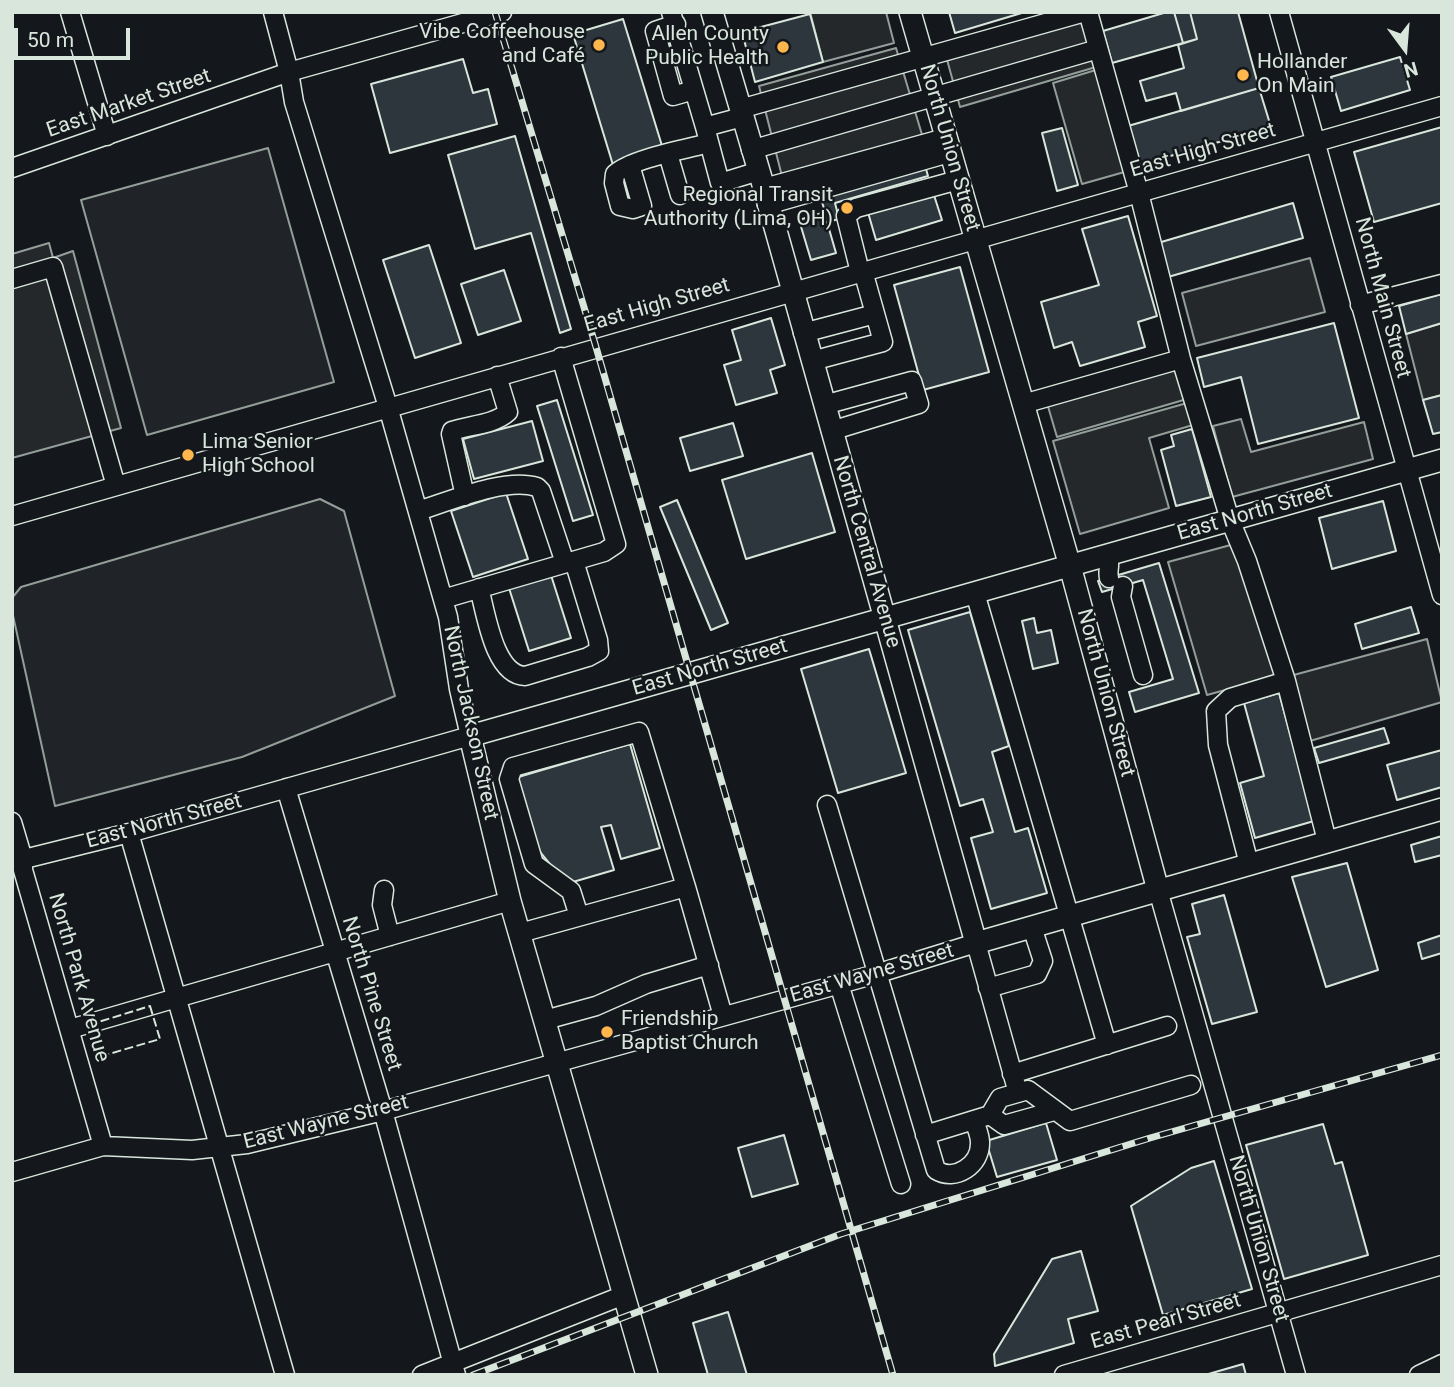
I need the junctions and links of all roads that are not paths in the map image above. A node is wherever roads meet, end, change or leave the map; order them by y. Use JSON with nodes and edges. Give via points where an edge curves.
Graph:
{"nodes":[{"id":1,"x":70,"y":12,"type":"edge"},
{"id":2,"x":273,"y":12,"type":"edge"},
{"id":3,"x":502,"y":12,"type":"edge"},
{"id":4,"x":712,"y":12,"type":"edge"},
{"id":5,"x":910,"y":12,"type":"edge"},
{"id":6,"x":1086,"y":12,"type":"edge"},
{"id":7,"x":1279,"y":12,"type":"edge"},
{"id":8,"x":674,"y":18,"type":"edge"},
{"id":9,"x":1098,"y":49,"type":"junction"},
{"id":10,"x":922,"y":56,"type":"junction"},
{"id":11,"x":289,"y":72,"type":"junction"},
{"id":12,"x":933,"y":96,"type":"junction"},
{"id":13,"x":1442,"y":106,"type":"edge"},
{"id":14,"x":741,"y":113,"type":"junction"},
{"id":15,"x":707,"y":135,"type":"junction"},
{"id":16,"x":107,"y":136,"type":"junction"},
{"id":17,"x":1316,"y":143,"type":"junction"},
{"id":18,"x":947,"y":145,"type":"junction"},
{"id":19,"x":751,"y":150,"type":"junction"},
{"id":20,"x":668,"y":154,"type":"junction"},
{"id":21,"x":12,"y":168,"type":"edge"},
{"id":22,"x":958,"y":180,"type":"junction"},
{"id":23,"x":763,"y":188,"type":"junction"},
{"id":24,"x":1139,"y":193,"type":"junction"},
{"id":25,"x":680,"y":195,"type":"dead end"},
{"id":26,"x":642,"y":206,"type":"dead end"},
{"id":27,"x":975,"y":239,"type":"junction"},
{"id":28,"x":861,"y":272,"type":"junction"},
{"id":29,"x":12,"y":279,"type":"edge"},
{"id":30,"x":1442,"y":284,"type":"edge"},
{"id":31,"x":792,"y":291,"type":"junction"},
{"id":32,"x":1360,"y":305,"type":"junction"},
{"id":33,"x":875,"y":314,"type":"junction"},
{"id":34,"x":803,"y":333,"type":"junction"},
{"id":35,"x":561,"y":357,"type":"junction"},
{"id":36,"x":1181,"y":359,"type":"junction"},
{"id":37,"x":812,"y":362,"type":"junction"},
{"id":38,"x":497,"y":376,"type":"junction"},
{"id":39,"x":1023,"y":404,"type":"junction"},
{"id":40,"x":824,"y":405,"type":"junction"},
{"id":41,"x":388,"y":407,"type":"junction"},
{"id":42,"x":831,"y":431,"type":"junction"},
{"id":43,"x":1442,"y":460,"type":"edge"},
{"id":44,"x":1406,"y":470,"type":"junction"},
{"id":45,"x":116,"y":486,"type":"junction"},
{"id":46,"x":465,"y":496,"type":"junction"},
{"id":47,"x":418,"y":511,"type":"junction"},
{"id":48,"x":12,"y":516,"type":"edge"},
{"id":49,"x":1230,"y":520,"type":"junction"},
{"id":50,"x":570,"y":562,"type":"junction"},
{"id":51,"x":1070,"y":566,"type":"junction"},
{"id":52,"x":1115,"y":578,"type":"junction"},
{"id":53,"x":479,"y":588,"type":"junction"},
{"id":54,"x":975,"y":593,"type":"junction"},
{"id":55,"x":1442,"y":595,"type":"edge"},
{"id":56,"x":443,"y":599,"type":"junction"},
{"id":57,"x":885,"y":619,"type":"junction"},
{"id":58,"x":1143,"y":675,"type":"dead end"},
{"id":59,"x":1286,"y":681,"type":"junction"},
{"id":60,"x":470,"y":736,"type":"junction"},
{"id":61,"x":286,"y":788,"type":"junction"},
{"id":62,"x":827,"y":804,"type":"dead end"},
{"id":63,"x":1442,"y":809,"type":"edge"},
{"id":64,"x":12,"y":822,"type":"edge"},
{"id":65,"x":129,"y":833,"type":"junction"},
{"id":66,"x":1327,"y":841,"type":"junction"},
{"id":67,"x":18,"y":861,"type":"edge"},
{"id":68,"x":1249,"y":864,"type":"junction"},
{"id":69,"x":686,"y":887,"type":"junction"},
{"id":70,"x":384,"y":890,"type":"dead end"},
{"id":71,"x":1158,"y":890,"type":"junction"},
{"id":72,"x":510,"y":901,"type":"junction"},
{"id":73,"x":579,"y":916,"type":"junction"},
{"id":74,"x":1069,"y":916,"type":"junction"},
{"id":75,"x":1032,"y":927,"type":"junction"},
{"id":76,"x":520,"y":933,"type":"junction"},
{"id":77,"x":390,"y":936,"type":"junction"},
{"id":78,"x":976,"y":943,"type":"junction"},
{"id":79,"x":334,"y":952,"type":"junction"},
{"id":80,"x":709,"y":965,"type":"junction"},
{"id":81,"x":876,"y":974,"type":"junction"},
{"id":82,"x":839,"y":985,"type":"junction"},
{"id":83,"x":988,"y":988,"type":"junction"},
{"id":84,"x":176,"y":998,"type":"junction"},
{"id":85,"x":723,"y":1016,"type":"junction"},
{"id":86,"x":545,"y":1020,"type":"junction"},
{"id":87,"x":1167,"y":1026,"type":"dead end"},
{"id":88,"x":70,"y":1029,"type":"junction"},
{"id":89,"x":1107,"y":1045,"type":"junction"},
{"id":90,"x":557,"y":1063,"type":"junction"},
{"id":91,"x":1012,"y":1074,"type":"junction"},
{"id":92,"x":1191,"y":1084,"type":"dead end"},
{"id":93,"x":1018,"y":1093,"type":"junction"},
{"id":94,"x":383,"y":1111,"type":"junction"},
{"id":95,"x":1054,"y":1111,"type":"junction"},
{"id":96,"x":982,"y":1118,"type":"junction"},
{"id":97,"x":925,"y":1135,"type":"junction"},
{"id":98,"x":103,"y":1146,"type":"junction"},
{"id":99,"x":219,"y":1147,"type":"junction"},
{"id":100,"x":12,"y":1172,"type":"edge"},
{"id":101,"x":901,"y":1184,"type":"dead end"},
{"id":102,"x":1442,"y":1265,"type":"edge"},
{"id":103,"x":624,"y":1295,"type":"junction"},
{"id":104,"x":1278,"y":1313,"type":"junction"},
{"id":105,"x":1442,"y":1364,"type":"edge"},
{"id":106,"x":1112,"y":1368,"type":"edge"},
{"id":107,"x":454,"y":1370,"type":"edge"},
{"id":108,"x":285,"y":1375,"type":"edge"},
{"id":109,"x":422,"y":1375,"type":"edge"},
{"id":110,"x":648,"y":1375,"type":"edge"},
{"id":111,"x":1064,"y":1375,"type":"edge"},
{"id":112,"x":1296,"y":1375,"type":"edge"},
{"id":113,"x":1419,"y":1375,"type":"edge"}],
"edges":[{"from":1,"to":16,"type":"street"},
{"from":2,"to":11,"type":"street","name":"North Jackson Street"},
{"from":3,"to":11,"type":"street","name":"East Market Street"},
{"from":4,"to":14,"type":"main road","name":"North Central Avenue"},
{"from":5,"to":10,"type":"main road","name":"North Union Street"},
{"from":6,"to":9,"type":"street"},
{"from":6,"to":10,"type":"street"},
{"from":7,"to":17,"type":"street","name":"North Main Street"},
{"from":8,"to":15,"type":"street"},
{"from":9,"to":12,"type":"street"},
{"from":9,"to":24,"type":"street"},
{"from":10,"to":12,"type":"main road","name":"North Union Street"},
{"from":10,"to":14,"type":"street"},
{"from":11,"to":16,"type":"street","name":"East Market Street"},
{"from":11,"to":41,"type":"street","name":"North Jackson Street","via":[[294,102]]},
{"from":12,"to":18,"type":"main road","name":"North Union Street"},
{"from":12,"to":19,"type":"street"},
{"from":13,"to":17,"type":"street","name":"East High Street"},
{"from":14,"to":15,"type":"street"},
{"from":14,"to":19,"type":"main road","name":"North Central Avenue"},
{"from":15,"to":20,"type":"street"},
{"from":15,"to":23,"type":"street","via":[[720,183]]},
{"from":16,"to":21,"type":"street","name":"East Market Street"},
{"from":17,"to":24,"type":"street","name":"East High Street"},
{"from":17,"to":32,"type":"street","name":"North Main Street"},
{"from":18,"to":22,"type":"main road","name":"North Union Street"},
{"from":18,"to":23,"type":"street"},
{"from":19,"to":23,"type":"main road","name":"North Central Avenue"},
{"from":20,"to":25,"type":"street"},
{"from":20,"to":26,"type":"street","via":[[615,174],[620,206]]},
{"from":22,"to":27,"type":"main road","name":"North Union Street"},
{"from":22,"to":28,"type":"street","via":[[856,208],[846,216]]},
{"from":23,"to":31,"type":"main road","name":"North Central Avenue"},
{"from":24,"to":27,"type":"street","name":"East High Street"},
{"from":24,"to":36,"type":"street"},
{"from":27,"to":28,"type":"street","name":"East High Street"},
{"from":27,"to":39,"type":"main road","name":"North Union Street"},
{"from":28,"to":31,"type":"street","name":"East High Street"},
{"from":28,"to":33,"type":"street"},
{"from":29,"to":45,"type":"street","via":[[53,267]]},
{"from":30,"to":32,"type":"street"},
{"from":31,"to":34,"type":"main road","name":"North Central Avenue"},
{"from":31,"to":35,"type":"street","name":"East High Street"},
{"from":32,"to":44,"type":"street","name":"North Main Street"},
{"from":33,"to":34,"type":"street"},
{"from":33,"to":37,"type":"street","via":[[883,342]]},
{"from":34,"to":37,"type":"main road","name":"North Central Avenue"},
{"from":35,"to":38,"type":"street","name":"East High Street"},
{"from":35,"to":50,"type":"street","via":[[616,544]]},
{"from":36,"to":39,"type":"street"},
{"from":36,"to":49,"type":"street"},
{"from":37,"to":40,"type":"main road","name":"North Central Avenue"},
{"from":38,"to":41,"type":"street","name":"East High Street"},
{"from":38,"to":46,"type":"street","via":[[508,412],[451,434]]},
{"from":39,"to":51,"type":"main road","name":"North Union Street"},
{"from":40,"to":42,"type":"main road","name":"North Central Avenue"},
{"from":40,"to":42,"type":"street","via":[[912,381],[919,404]]},
{"from":41,"to":45,"type":"street","name":"East High Street"},
{"from":41,"to":47,"type":"street","name":"North Jackson Street"},
{"from":42,"to":57,"type":"main road","name":"North Central Avenue"},
{"from":43,"to":44,"type":"main road","name":"East North Street"},
{"from":44,"to":49,"type":"main road","name":"East North Street"},
{"from":44,"to":55,"type":"street","name":"North Main Street"},
{"from":45,"to":48,"type":"street","name":"East High Street"},
{"from":46,"to":47,"type":"street"},
{"from":46,"to":50,"type":"street","via":[[517,484],[537,487]]},
{"from":47,"to":56,"type":"street","name":"North Jackson Street"},
{"from":49,"to":52,"type":"main road","name":"East North Street"},
{"from":49,"to":59,"type":"street"},
{"from":50,"to":53,"type":"street"},
{"from":50,"to":53,"type":"street","via":[[599,651],[525,676],[516,676],[503,664]]},
{"from":51,"to":52,"type":"main road","name":"East North Street"},
{"from":51,"to":54,"type":"main road","name":"East North Street"},
{"from":51,"to":71,"type":"main road","name":"North Union Street"},
{"from":52,"to":58,"type":"street"},
{"from":53,"to":56,"type":"street"},
{"from":54,"to":57,"type":"main road","name":"East North Street"},
{"from":54,"to":74,"type":"street"},
{"from":56,"to":60,"type":"street","name":"North Jackson Street"},
{"from":57,"to":60,"type":"main road","name":"East North Street"},
{"from":57,"to":78,"type":"main road","name":"North Central Avenue"},
{"from":59,"to":66,"type":"street"},
{"from":59,"to":68,"type":"street","via":[[1230,698],[1216,711],[1218,745]]},
{"from":60,"to":61,"type":"street","name":"East North Street"},
{"from":60,"to":72,"type":"main road","name":"North Jackson Street"},
{"from":61,"to":65,"type":"street","name":"East North Street"},
{"from":61,"to":79,"type":"street","name":"North Pine Street"},
{"from":62,"to":81,"type":"street"},
{"from":63,"to":66,"type":"main road","name":"East Wayne Street"},
{"from":64,"to":67,"type":"street","name":"North Park Avenue"},
{"from":65,"to":67,"type":"street","name":"East North Street"},
{"from":65,"to":84,"type":"street"},
{"from":66,"to":68,"type":"main road","name":"East Wayne Street"},
{"from":67,"to":88,"type":"street","name":"North Park Avenue"},
{"from":68,"to":71,"type":"main road","name":"East Wayne Street"},
{"from":69,"to":73,"type":"street"},
{"from":69,"to":73,"type":"street","via":[[639,732],[513,766],[509,779],[534,864],[571,891]]},
{"from":69,"to":80,"type":"street"},
{"from":70,"to":77,"type":"street","via":[[382,905]]},
{"from":71,"to":74,"type":"main road","name":"East Wayne Street"},
{"from":71,"to":104,"type":"street","name":"North Union Street"},
{"from":72,"to":76,"type":"main road","name":"North Jackson Street"},
{"from":72,"to":77,"type":"street"},
{"from":73,"to":76,"type":"street"},
{"from":74,"to":75,"type":"main road","name":"East Wayne Street"},
{"from":74,"to":89,"type":"street"},
{"from":75,"to":78,"type":"main road","name":"East Wayne Street"},
{"from":75,"to":83,"type":"street","via":[[1043,961],[1037,974]]},
{"from":76,"to":86,"type":"main road","name":"North Jackson Street"},
{"from":77,"to":79,"type":"street"},
{"from":78,"to":81,"type":"street","name":"East Wayne Street"},
{"from":78,"to":83,"type":"street","name":"North Central Avenue"},
{"from":79,"to":84,"type":"street"},
{"from":79,"to":94,"type":"street","name":"North Pine Street"},
{"from":80,"to":85,"type":"street"},
{"from":80,"to":86,"type":"street"},
{"from":81,"to":82,"type":"street","name":"East Wayne Street"},
{"from":81,"to":97,"type":"street"},
{"from":82,"to":85,"type":"street","name":"East Wayne Street"},
{"from":82,"to":101,"type":"street"},
{"from":83,"to":91,"type":"street","name":"North Central Avenue"},
{"from":84,"to":88,"type":"street"},
{"from":84,"to":99,"type":"street"},
{"from":85,"to":90,"type":"street","name":"East Wayne Street"},
{"from":86,"to":90,"type":"main road","name":"North Jackson Street"},
{"from":87,"to":89,"type":"street"},
{"from":88,"to":98,"type":"street","name":"North Park Avenue"},
{"from":89,"to":91,"type":"street"},
{"from":90,"to":94,"type":"street","name":"East Wayne Street"},
{"from":90,"to":103,"type":"main road","name":"North Jackson Street"},
{"from":91,"to":93,"type":"street","name":"North Central Avenue"},
{"from":92,"to":95,"type":"street","via":[[1070,1121]]},
{"from":93,"to":95,"type":"street","via":[[1028,1090]]},
{"from":93,"to":96,"type":"street","via":[[1000,1098]]},
{"from":94,"to":99,"type":"street","name":"East Wayne Street"},
{"from":94,"to":107,"type":"street","name":"North Pine Street"},
{"from":95,"to":96,"type":"street","via":[[1004,1125]]},
{"from":96,"to":97,"type":"street"},
{"from":96,"to":97,"type":"street","via":[[981,1144],[967,1170],[950,1174],[936,1170]]},
{"from":98,"to":99,"type":"street","name":"East Wayne Street","via":[[153,1150]]},
{"from":98,"to":100,"type":"street","name":"East Wayne Street"},
{"from":99,"to":108,"type":"street"},
{"from":102,"to":104,"type":"street","name":"East Pearl Street"},
{"from":103,"to":107,"type":"street"},
{"from":103,"to":110,"type":"main road","name":"North Jackson Street"},
{"from":104,"to":106,"type":"street","name":"East Pearl Street"},
{"from":104,"to":112,"type":"street","name":"North Union Street"},
{"from":105,"to":113,"type":"street"},
{"from":106,"to":111,"type":"street","name":"East Pearl Street"},
{"from":107,"to":109,"type":"street"}]}
